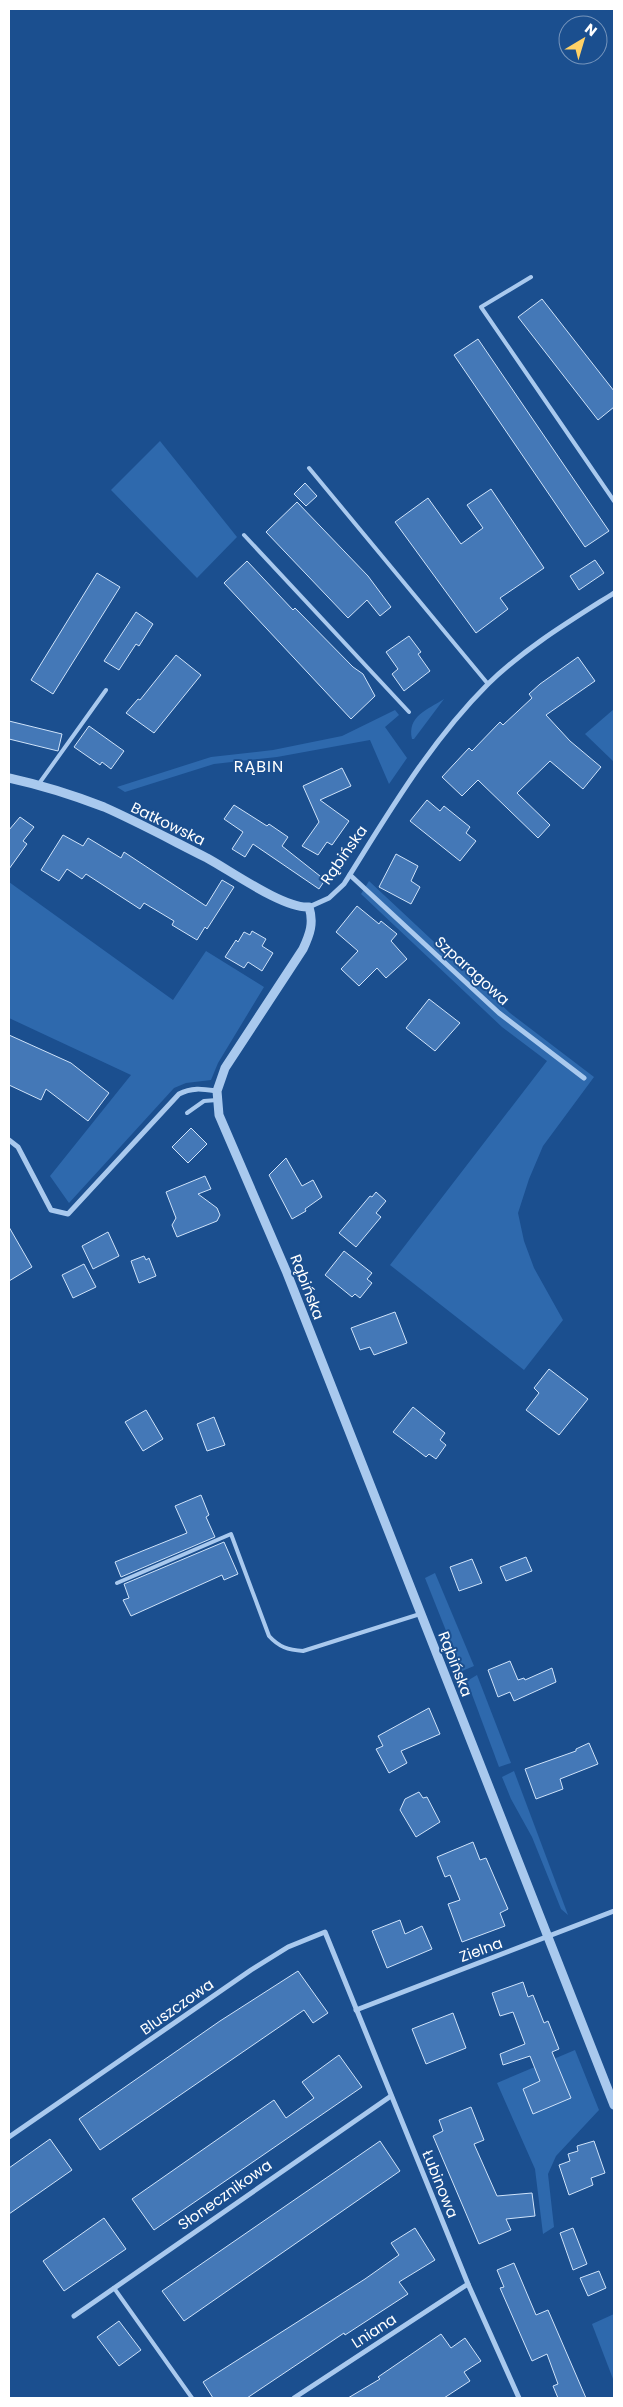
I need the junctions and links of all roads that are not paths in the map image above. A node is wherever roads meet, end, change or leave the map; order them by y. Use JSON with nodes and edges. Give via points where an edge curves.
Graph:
{"nodes":[{"id":1,"x":531,"y":277,"type":"dead end"},
{"id":2,"x":309,"y":468,"type":"dead end"},
{"id":3,"x":614,"y":501,"type":"edge"},
{"id":4,"x":244,"y":535,"type":"dead end"},
{"id":5,"x":614,"y":593,"type":"edge"},
{"id":6,"x":488,"y":684,"type":"junction"},
{"id":7,"x":106,"y":690,"type":"dead end"},
{"id":8,"x":409,"y":712,"type":"dead end"},
{"id":9,"x":9,"y":778,"type":"edge"},
{"id":10,"x":38,"y":785,"type":"junction"},
{"id":11,"x":350,"y":875,"type":"junction"},
{"id":12,"x":309,"y":907,"type":"junction"},
{"id":13,"x":584,"y":1078,"type":"dead end"},
{"id":14,"x":217,"y":1096,"type":"junction"},
{"id":15,"x":187,"y":1112,"type":"dead end"},
{"id":16,"x":9,"y":1140,"type":"edge"},
{"id":17,"x":117,"y":1583,"type":"dead end"},
{"id":18,"x":420,"y":1614,"type":"junction"},
{"id":19,"x":614,"y":1911,"type":"edge"},
{"id":20,"x":547,"y":1937,"type":"junction"},
{"id":21,"x":342,"y":1976,"type":"joint"},
{"id":22,"x":356,"y":2010,"type":"junction"},
{"id":23,"x":391,"y":2096,"type":"junction"},
{"id":24,"x":614,"y":2106,"type":"edge"},
{"id":25,"x":9,"y":2137,"type":"edge"},
{"id":26,"x":468,"y":2284,"type":"junction"},
{"id":27,"x":114,"y":2288,"type":"junction"},
{"id":28,"x":74,"y":2316,"type":"dead end"},
{"id":29,"x":192,"y":2398,"type":"edge"},
{"id":30,"x":294,"y":2398,"type":"edge"},
{"id":31,"x":519,"y":2398,"type":"edge"}],
"edges":[{"from":1,"to":3,"type":"lane","via":[[481,307]]},
{"from":2,"to":6,"type":"lane"},
{"from":4,"to":8,"type":"lane"},
{"from":5,"to":6,"type":"street","name":"Rąbińska","via":[[544,638]]},
{"from":6,"to":11,"type":"street","name":"Rąbińska","via":[[431,748]]},
{"from":7,"to":10,"type":"lane"},
{"from":9,"to":10,"type":"street","name":"Batkowska"},
{"from":10,"to":12,"type":"street","name":"Batkowska","via":[[103,807],[280,899]]},
{"from":11,"to":12,"type":"street","name":"Rąbińska","via":[[336,894]]},
{"from":11,"to":13,"type":"street","name":"Szparagowa","via":[[499,1013]]},
{"from":12,"to":14,"type":"street","via":[[313,918],[303,949],[225,1068]]},
{"from":14,"to":15,"type":"lane"},
{"from":14,"to":16,"type":"street","via":[[194,1089],[179,1094],[68,1214],[51,1210],[18,1147]]},
{"from":14,"to":18,"type":"street","name":"Rąbińska","via":[[218,1115],[267,1223]]},
{"from":17,"to":18,"type":"lane","via":[[231,1534],[269,1636],[288,1650],[303,1651]]},
{"from":18,"to":20,"type":"street","name":"Rąbińska"},
{"from":19,"to":20,"type":"street","name":"Zielna"},
{"from":20,"to":22,"type":"street","name":"Zielna"},
{"from":20,"to":24,"type":"street","name":"Rąbińska"},
{"from":21,"to":22,"type":"street","name":"Łubinowa"},
{"from":21,"to":25,"type":"street","name":"Bluszczowa","via":[[325,1932],[288,1947]]},
{"from":22,"to":23,"type":"street","name":"Łubinowa"},
{"from":23,"to":26,"type":"street","name":"Łubinowa"},
{"from":23,"to":27,"type":"street","name":"Słonecznikowa"},
{"from":26,"to":30,"type":"street","name":"Lniana"},
{"from":26,"to":31,"type":"street","name":"Łubinowa"},
{"from":27,"to":28,"type":"street","name":"Słonecznikowa"},
{"from":27,"to":29,"type":"lane"}]}
